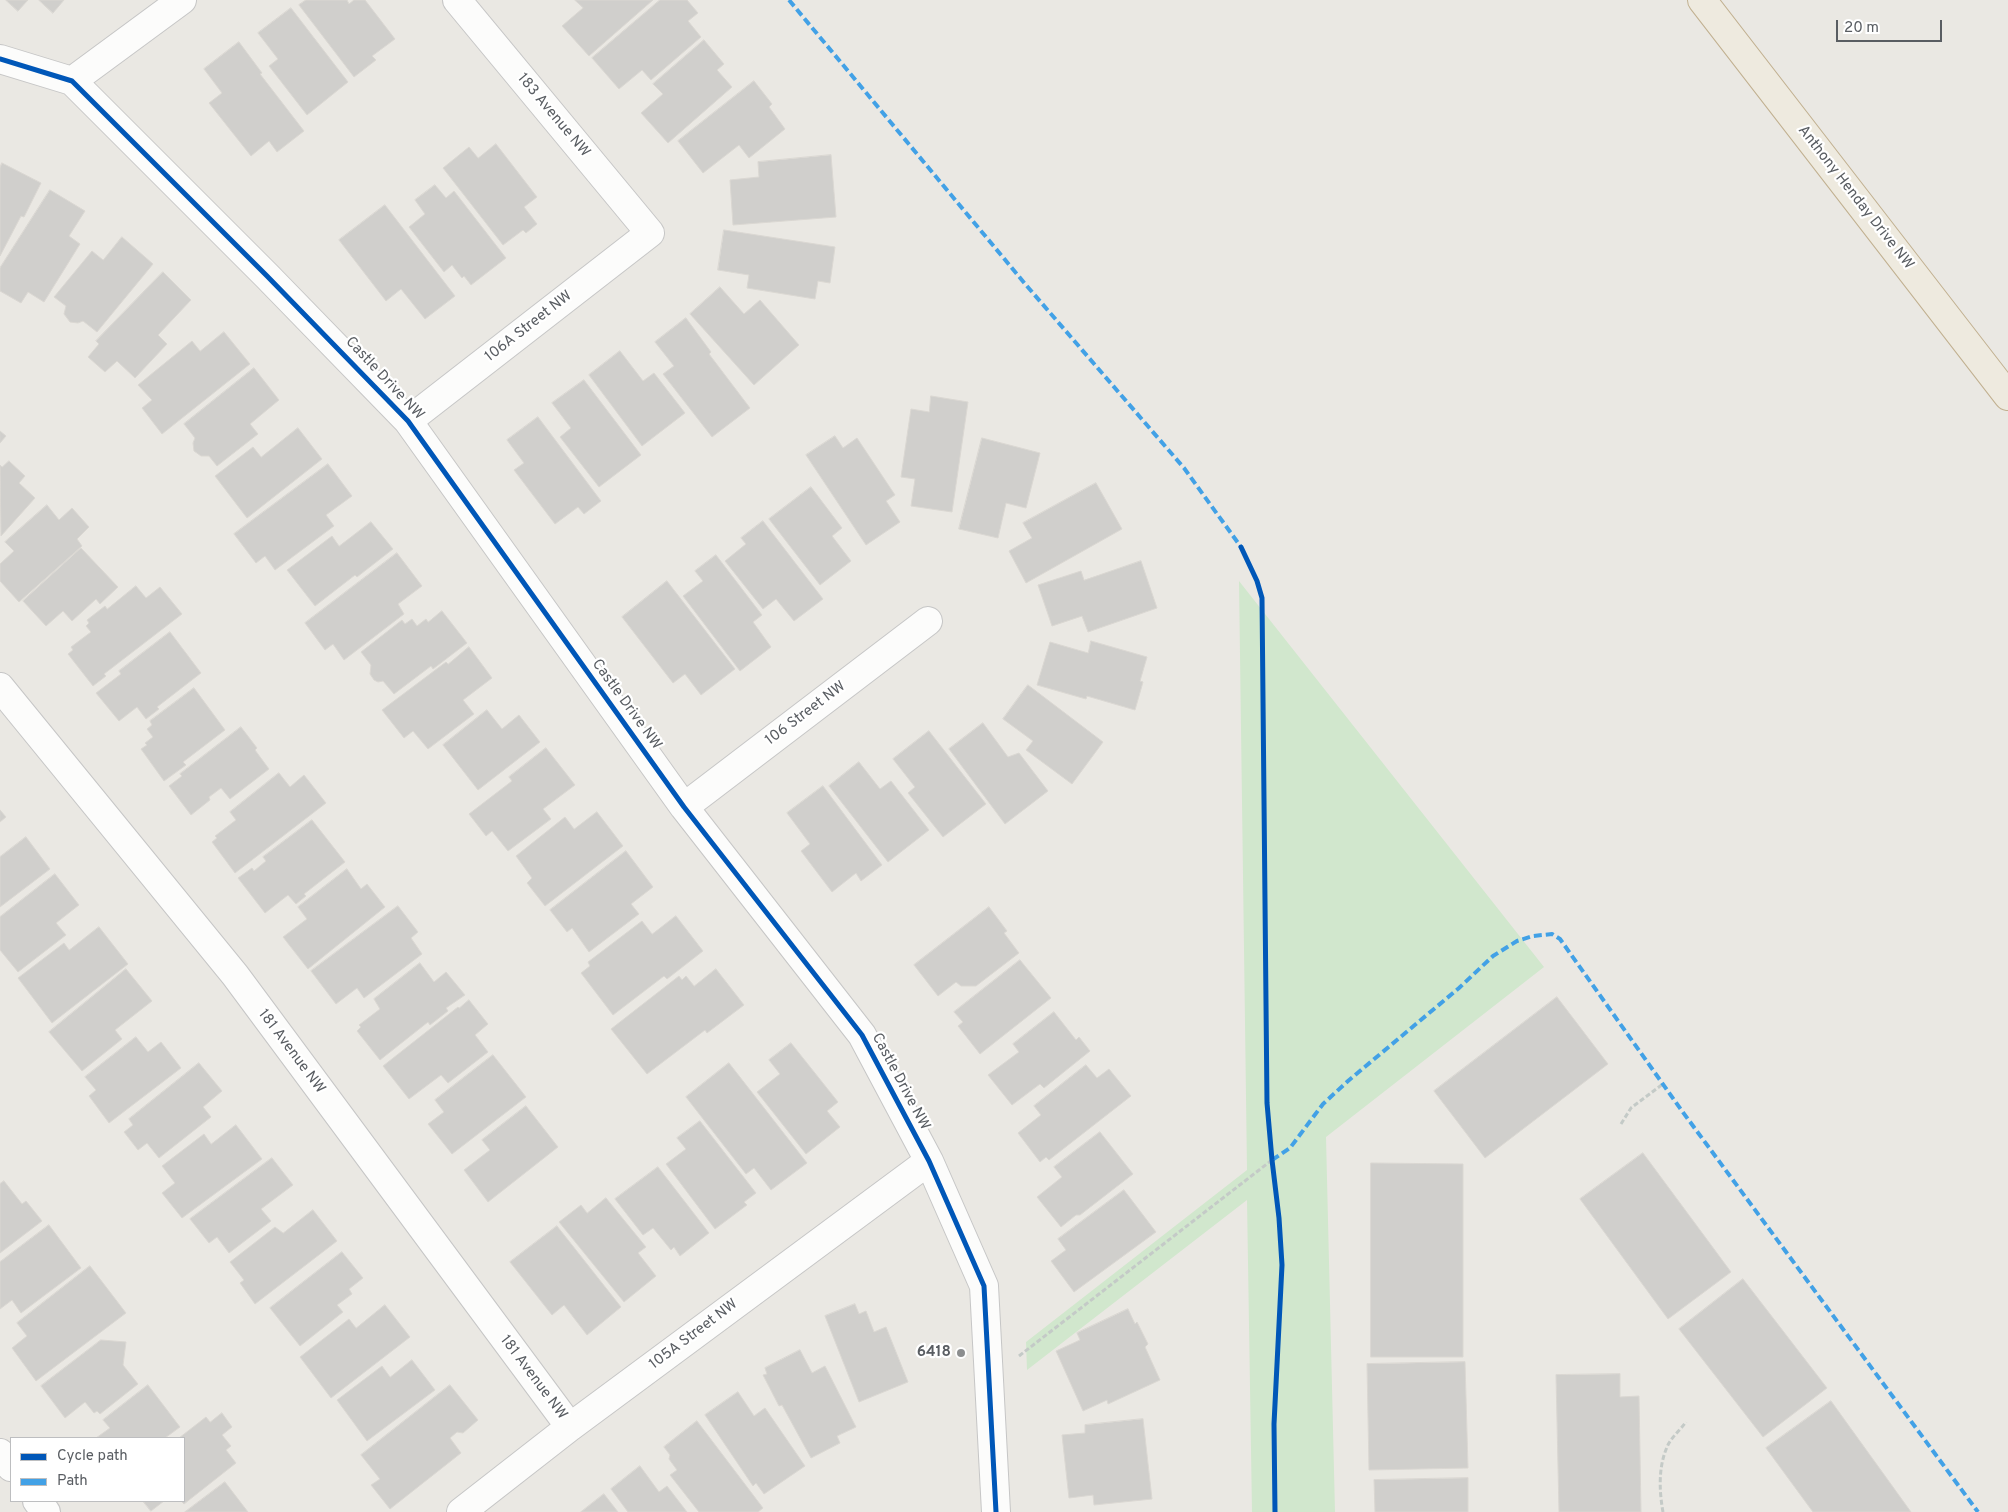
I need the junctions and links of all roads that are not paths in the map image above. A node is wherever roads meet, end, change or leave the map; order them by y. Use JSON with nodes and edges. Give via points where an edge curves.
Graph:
{"nodes":[{"id":1,"x":182,"y":0,"type":"edge"},
{"id":2,"x":457,"y":0,"type":"edge"},
{"id":3,"x":1702,"y":0,"type":"edge"},
{"id":4,"x":0,"y":59,"type":"edge"},
{"id":5,"x":72,"y":81,"type":"junction"},
{"id":6,"x":650,"y":232,"type":"joint"},
{"id":7,"x":2008,"y":396,"type":"edge"},
{"id":8,"x":408,"y":421,"type":"junction"},
{"id":9,"x":928,"y":621,"type":"dead end"},
{"id":10,"x":0,"y":687,"type":"edge"},
{"id":11,"x":684,"y":807,"type":"junction"},
{"id":12,"x":929,"y":1161,"type":"junction"},
{"id":13,"x":570,"y":1428,"type":"junction"},
{"id":14,"x":0,"y":1453,"type":"edge"},
{"id":15,"x":10,"y":1466,"type":"edge"},
{"id":16,"x":38,"y":1502,"type":"edge"},
{"id":17,"x":46,"y":1512,"type":"edge"},
{"id":18,"x":461,"y":1512,"type":"edge"},
{"id":19,"x":996,"y":1512,"type":"edge"}],
"edges":[{"from":1,"to":5,"type":"street"},
{"from":2,"to":6,"type":"street","name":"183 Avenue NW"},
{"from":3,"to":7,"type":"highway","name":"Anthony Henday Drive NW"},
{"from":4,"to":5,"type":"street","name":"Castle Drive NW"},
{"from":5,"to":8,"type":"street","name":"Castle Drive NW"},
{"from":6,"to":8,"type":"street","name":"106A Street NW"},
{"from":8,"to":11,"type":"street","name":"Castle Drive NW"},
{"from":9,"to":11,"type":"street","name":"106 Street NW"},
{"from":10,"to":13,"type":"street","name":"181 Avenue NW","via":[[234,976]]},
{"from":11,"to":12,"type":"street","name":"Castle Drive NW","via":[[862,1035]]},
{"from":12,"to":13,"type":"street","name":"105A Street NW"},
{"from":12,"to":19,"type":"street","name":"Castle Drive NW","via":[[984,1286]]},
{"from":13,"to":18,"type":"street","name":"105A Street NW"},
{"from":14,"to":15,"type":"street"},
{"from":16,"to":17,"type":"street"}]}
